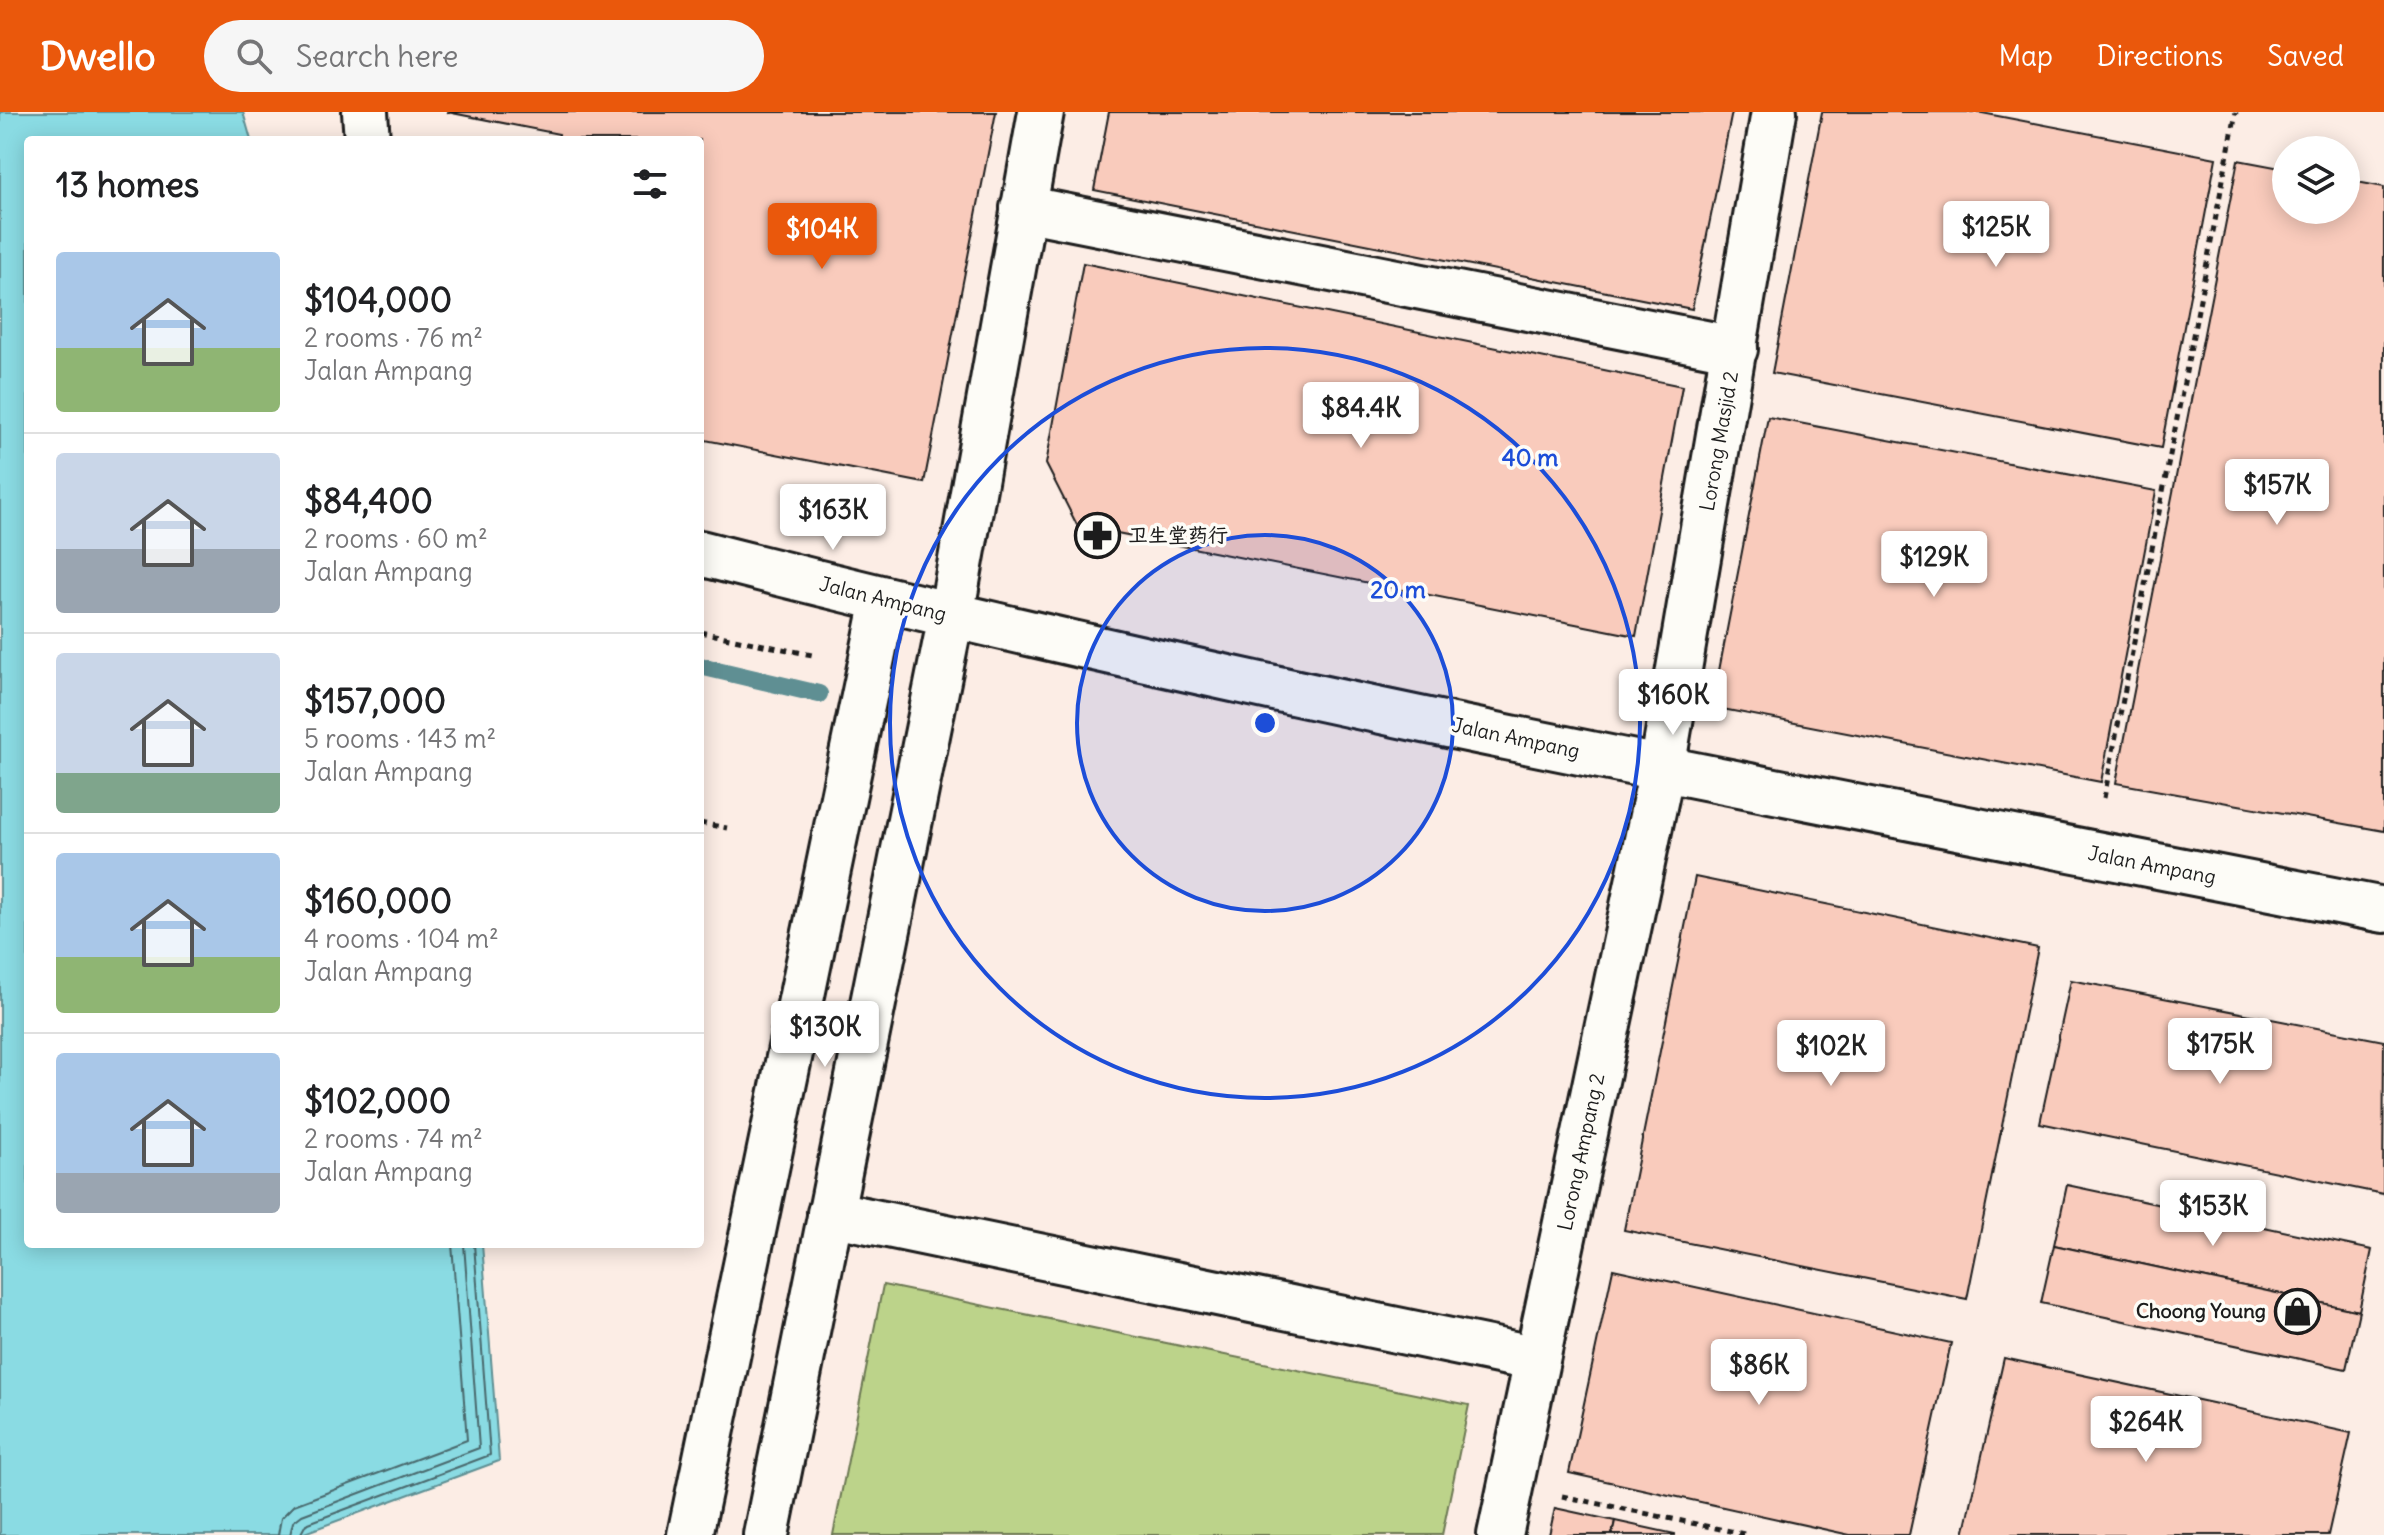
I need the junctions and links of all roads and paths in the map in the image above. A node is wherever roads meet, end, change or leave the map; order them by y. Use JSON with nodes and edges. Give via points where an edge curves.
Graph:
{"nodes":[{"id":1,"x":365,"y":112,"type":"edge"},
{"id":2,"x":1041,"y":112,"type":"edge"},
{"id":3,"x":1774,"y":112,"type":"edge"},
{"id":4,"x":2236,"y":112,"type":"edge"},
{"id":5,"x":367,"y":136,"type":"edge"},
{"id":6,"x":1023,"y":208,"type":"junction"},
{"id":7,"x":1735,"y":349,"type":"junction"},
{"id":8,"x":704,"y":554,"type":"edge"},
{"id":9,"x":884,"y":600,"type":"junction"},
{"id":10,"x":951,"y":616,"type":"junction"},
{"id":11,"x":704,"y":633,"type":"edge"},
{"id":12,"x":869,"y":667,"type":"junction"},
{"id":13,"x":1662,"y":769,"type":"junction"},
{"id":14,"x":704,"y":824,"type":"edge"},
{"id":15,"x":727,"y":828,"type":"dead end"},
{"id":16,"x":2094,"y":853,"type":"junction"},
{"id":17,"x":2384,"y":910,"type":"edge"},
{"id":18,"x":830,"y":1213,"type":"junction"},
{"id":19,"x":1537,"y":1359,"type":"junction"},
{"id":20,"x":1510,"y":1486,"type":"junction"},
{"id":21,"x":690,"y":1535,"type":"edge"},
{"id":22,"x":766,"y":1535,"type":"edge"},
{"id":23,"x":1500,"y":1535,"type":"edge"},
{"id":24,"x":1749,"y":1535,"type":"edge"}],
"edges":[{"from":1,"to":5,"type":"street"},
{"from":2,"to":6,"type":"street"},
{"from":3,"to":7,"type":"street","name":"Lorong Masjid 2"},
{"from":4,"to":16,"type":"path"},
{"from":6,"to":7,"type":"street"},
{"from":6,"to":10,"type":"street"},
{"from":7,"to":13,"type":"street","name":"Lorong Masjid 2"},
{"from":8,"to":9,"type":"street","name":"Jalan Ampang"},
{"from":9,"to":10,"type":"street","name":"Jalan Ampang"},
{"from":9,"to":12,"type":"street"},
{"from":10,"to":13,"type":"street","name":"Jalan Ampang"},
{"from":10,"to":18,"type":"street"},
{"from":11,"to":12,"type":"path"},
{"from":12,"to":21,"type":"street"},
{"from":13,"to":16,"type":"street","name":"Jalan Ampang"},
{"from":13,"to":19,"type":"street","name":"Lorong Ampang 2"},
{"from":14,"to":15,"type":"path"},
{"from":16,"to":17,"type":"street","name":"Jalan Ampang"},
{"from":18,"to":19,"type":"street"},
{"from":18,"to":22,"type":"street"},
{"from":19,"to":20,"type":"street","name":"Lorong Ampang 2"},
{"from":20,"to":23,"type":"street","name":"Lorong Ampang 2"},
{"from":20,"to":24,"type":"path"}]}
